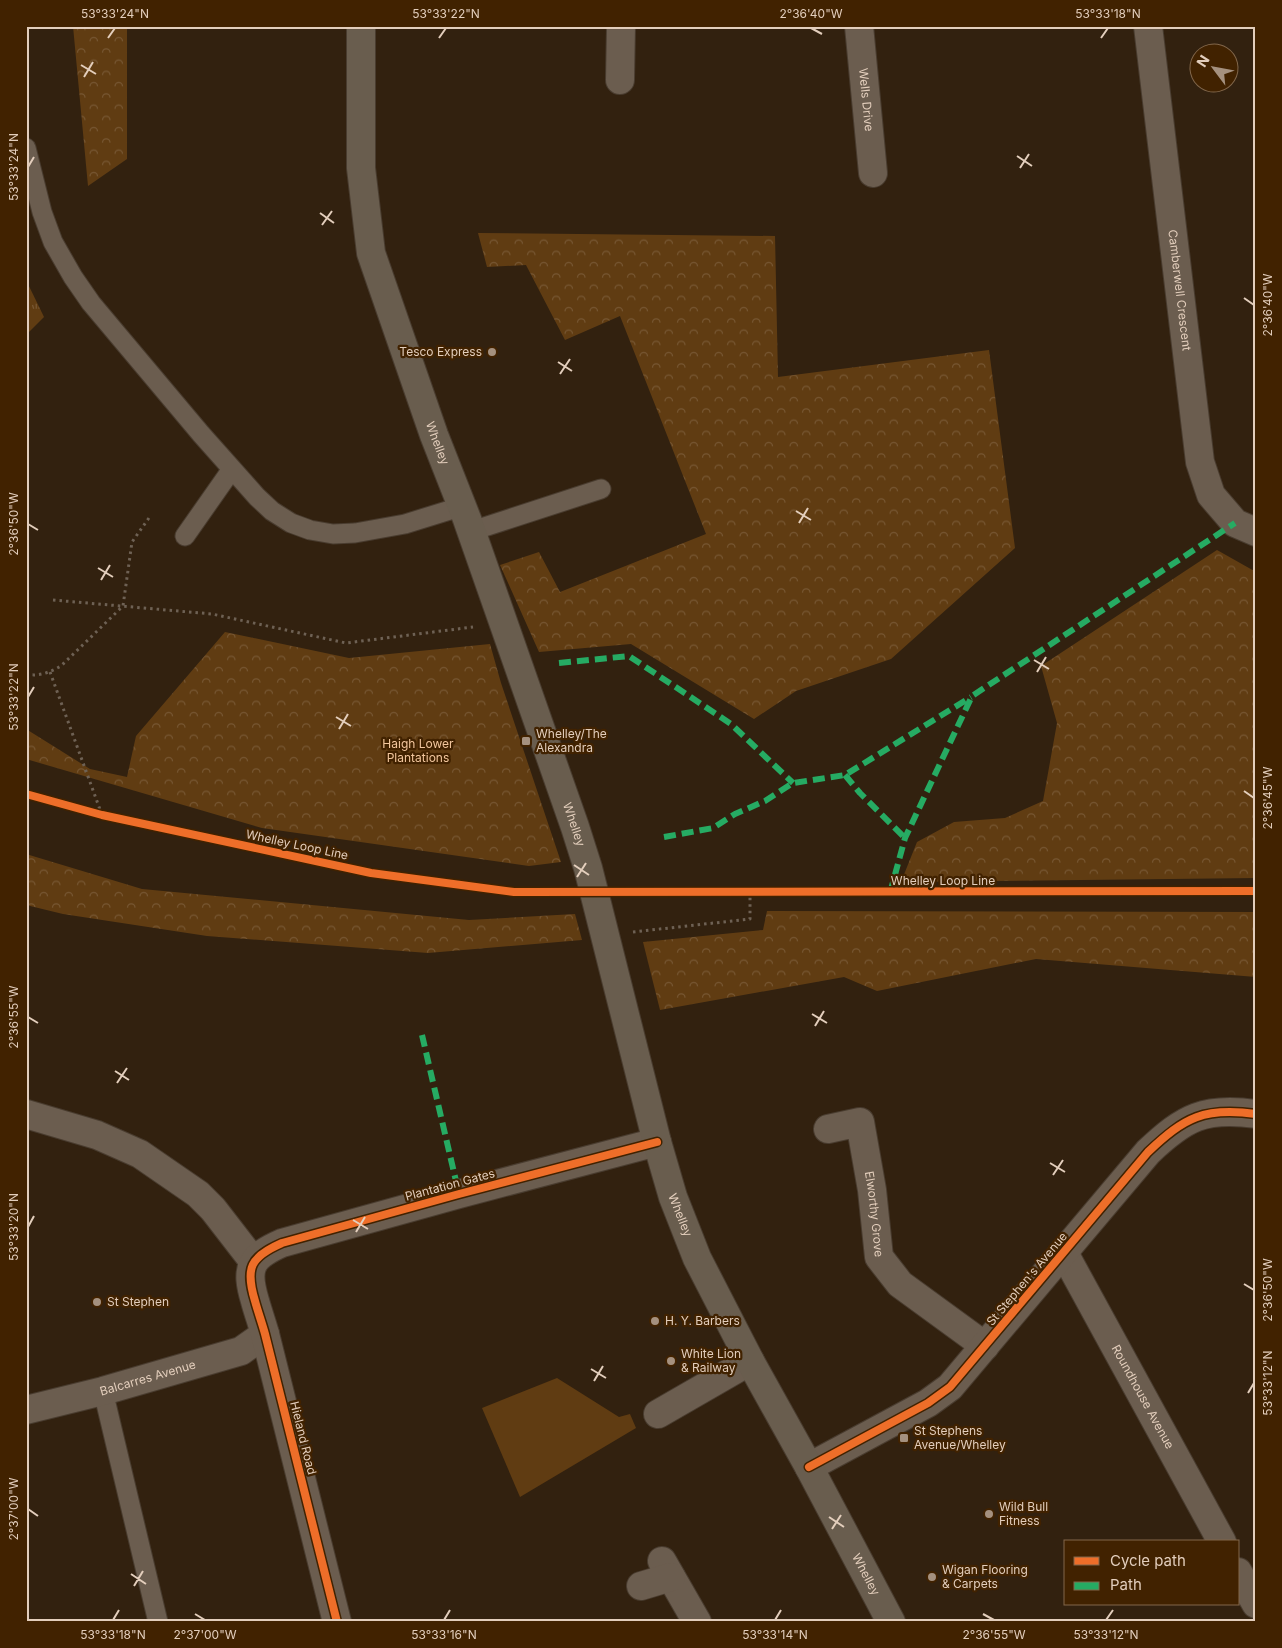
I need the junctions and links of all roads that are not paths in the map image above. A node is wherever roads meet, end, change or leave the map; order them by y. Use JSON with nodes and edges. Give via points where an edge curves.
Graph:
{"nodes":[{"id":1,"x":361,"y":26,"type":"edge"},
{"id":2,"x":621,"y":26,"type":"edge"},
{"id":3,"x":859,"y":26,"type":"edge"},
{"id":4,"x":1148,"y":26,"type":"edge"},
{"id":5,"x":620,"y":80,"type":"dead end"},
{"id":6,"x":26,"y":148,"type":"edge"},
{"id":7,"x":873,"y":172,"type":"dead end"},
{"id":8,"x":232,"y":469,"type":"junction"},
{"id":9,"x":601,"y":490,"type":"dead end"},
{"id":10,"x":462,"y":506,"type":"junction"},
{"id":11,"x":472,"y":531,"type":"junction"},
{"id":12,"x":1256,"y":532,"type":"edge"},
{"id":13,"x":185,"y":536,"type":"dead end"},
{"id":14,"x":26,"y":1114,"type":"edge"},
{"id":15,"x":1256,"y":1114,"type":"edge"},
{"id":16,"x":828,"y":1129,"type":"dead end"},
{"id":17,"x":657,"y":1142,"type":"junction"},
{"id":18,"x":1064,"y":1253,"type":"junction"},
{"id":19,"x":254,"y":1262,"type":"junction"},
{"id":20,"x":265,"y":1334,"type":"junction"},
{"id":21,"x":986,"y":1346,"type":"junction"},
{"id":22,"x":750,"y":1361,"type":"junction"},
{"id":23,"x":103,"y":1391,"type":"junction"},
{"id":24,"x":26,"y":1410,"type":"edge"},
{"id":25,"x":658,"y":1414,"type":"dead end"},
{"id":26,"x":809,"y":1467,"type":"junction"},
{"id":27,"x":1221,"y":1540,"type":"edge"},
{"id":28,"x":1240,"y":1576,"type":"edge"},
{"id":29,"x":641,"y":1586,"type":"dead end"},
{"id":30,"x":1256,"y":1604,"type":"edge"},
{"id":31,"x":158,"y":1622,"type":"edge"},
{"id":32,"x":337,"y":1622,"type":"edge"},
{"id":33,"x":697,"y":1622,"type":"edge"},
{"id":34,"x":891,"y":1622,"type":"edge"}],
"edges":[{"from":1,"to":10,"type":"main road","name":"Whelley","via":[[361,168],[371,253]]},
{"from":2,"to":5,"type":"street"},
{"from":3,"to":7,"type":"street","name":"Wells Drive"},
{"from":4,"to":12,"type":"street","name":"Camberwell Crescent","via":[[1200,462],[1211,495],[1235,523]]},
{"from":6,"to":8,"type":"lane","via":[[42,212],[53,242],[73,277],[91,303]]},
{"from":8,"to":10,"type":"lane","via":[[272,511],[291,523],[333,534],[395,526]]},
{"from":8,"to":13,"type":"lane"},
{"from":9,"to":11,"type":"lane"},
{"from":10,"to":11,"type":"main road","name":"Whelley"},
{"from":11,"to":17,"type":"main road","name":"Whelley","via":[[588,868]]},
{"from":14,"to":19,"type":"street","via":[[97,1135],[140,1154],[198,1194]]},
{"from":15,"to":18,"type":"street","name":"St Stephen's Avenue","via":[[1233,1111],[1209,1114],[1188,1120],[1169,1132],[1148,1152]]},
{"from":16,"to":21,"type":"street","name":"Elworthy Grove","via":[[870,1118],[872,1190],[879,1257],[900,1284]]},
{"from":17,"to":19,"type":"street","name":"Plantation Gates","via":[[282,1244],[268,1249]]},
{"from":17,"to":22,"type":"main road","name":"Whelley","via":[[673,1196],[698,1258]]},
{"from":18,"to":21,"type":"street","name":"St Stephen's Avenue"},
{"from":18,"to":27,"type":"street","name":"Roundhouse Avenue"},
{"from":19,"to":20,"type":"street","name":"Hieland Road","via":[[249,1278]]},
{"from":20,"to":23,"type":"street","name":"Balcarres Avenue","via":[[241,1351]]},
{"from":20,"to":32,"type":"street","name":"Hieland Road"},
{"from":21,"to":26,"type":"street","name":"St Stephen's Avenue","via":[[950,1387],[928,1404]]},
{"from":22,"to":25,"type":"street"},
{"from":22,"to":26,"type":"main road","name":"Whelley"},
{"from":23,"to":24,"type":"street","name":"Balcarres Avenue"},
{"from":23,"to":31,"type":"lane"},
{"from":26,"to":34,"type":"main road","name":"Whelley"},
{"from":28,"to":30,"type":"street"},
{"from":29,"to":33,"type":"street","via":[[667,1569]]}]}
